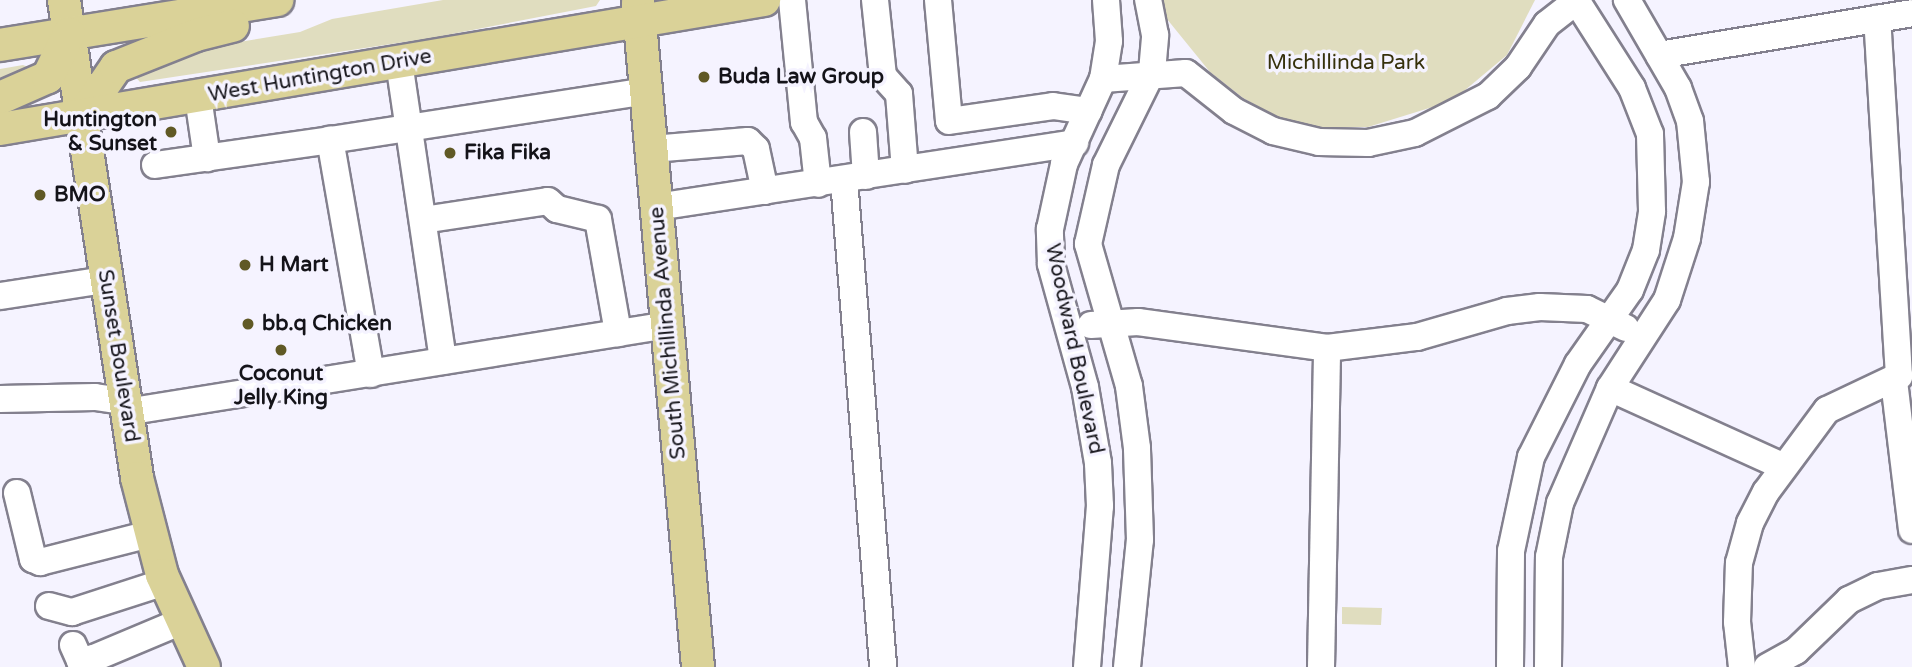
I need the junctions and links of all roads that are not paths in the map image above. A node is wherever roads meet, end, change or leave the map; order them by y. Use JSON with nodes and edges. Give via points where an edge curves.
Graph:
{"nodes":[{"id":1,"x":64,"y":0,"type":"edge"},
{"id":2,"x":277,"y":0,"type":"edge"},
{"id":3,"x":284,"y":0,"type":"edge"},
{"id":4,"x":764,"y":0,"type":"edge"},
{"id":5,"x":792,"y":0,"type":"edge"},
{"id":6,"x":876,"y":0,"type":"edge"},
{"id":7,"x":938,"y":0,"type":"edge"},
{"id":8,"x":1106,"y":0,"type":"edge"},
{"id":9,"x":1148,"y":0,"type":"edge"},
{"id":10,"x":1577,"y":0,"type":"edge"},
{"id":11,"x":1627,"y":0,"type":"edge"},
{"id":12,"x":643,"y":7,"type":"edge"},
{"id":13,"x":1912,"y":13,"type":"edge"},
{"id":14,"x":1877,"y":19,"type":"junction"},
{"id":15,"x":69,"y":34,"type":"junction"},
{"id":16,"x":0,"y":45,"type":"edge"},
{"id":17,"x":1659,"y":55,"type":"junction"},
{"id":18,"x":399,"y":62,"type":"junction"},
{"id":19,"x":1152,"y":72,"type":"junction"},
{"id":20,"x":1103,"y":79,"type":"junction"},
{"id":21,"x":646,"y":91,"type":"junction"},
{"id":22,"x":198,"y":97,"type":"junction"},
{"id":23,"x":0,"y":98,"type":"edge"},
{"id":24,"x":1089,"y":111,"type":"junction"},
{"id":25,"x":81,"y":118,"type":"junction"},
{"id":26,"x":949,"y":121,"type":"junction"},
{"id":27,"x":409,"y":126,"type":"junction"},
{"id":28,"x":0,"y":129,"type":"edge"},
{"id":29,"x":863,"y":132,"type":"dead end"},
{"id":30,"x":330,"y":141,"type":"junction"},
{"id":31,"x":1075,"y":144,"type":"junction"},
{"id":32,"x":652,"y":149,"type":"junction"},
{"id":33,"x":207,"y":158,"type":"junction"},
{"id":34,"x":949,"y":163,"type":"junction"},
{"id":35,"x":155,"y":165,"type":"dead end"},
{"id":36,"x":905,"y":170,"type":"junction"},
{"id":37,"x":843,"y":180,"type":"junction"},
{"id":38,"x":765,"y":191,"type":"junction"},
{"id":39,"x":657,"y":207,"type":"junction"},
{"id":40,"x":423,"y":220,"type":"junction"},
{"id":41,"x":106,"y":280,"type":"junction"},
{"id":42,"x":0,"y":296,"type":"edge"},
{"id":43,"x":1610,"y":319,"type":"junction"},
{"id":44,"x":1107,"y":323,"type":"junction"},
{"id":45,"x":667,"y":325,"type":"junction"},
{"id":46,"x":1069,"y":328,"type":"junction"},
{"id":47,"x":618,"y":333,"type":"junction"},
{"id":48,"x":1642,"y":336,"type":"junction"},
{"id":49,"x":1327,"y":348,"type":"junction"},
{"id":50,"x":443,"y":361,"type":"junction"},
{"id":51,"x":371,"y":374,"type":"junction"},
{"id":52,"x":1894,"y":381,"type":"junction"},
{"id":53,"x":1610,"y":388,"type":"junction"},
{"id":54,"x":0,"y":399,"type":"edge"},
{"id":55,"x":125,"y":406,"type":"junction"},
{"id":56,"x":1782,"y":467,"type":"junction"},
{"id":57,"x":17,"y":493,"type":"dead end"},
{"id":58,"x":1912,"y":530,"type":"edge"},
{"id":59,"x":150,"y":534,"type":"junction"},
{"id":60,"x":1912,"y":580,"type":"edge"},
{"id":61,"x":165,"y":582,"type":"junction"},
{"id":62,"x":1093,"y":605,"type":"junction"},
{"id":63,"x":49,"y":606,"type":"dead end"},
{"id":64,"x":1132,"y":611,"type":"junction"},
{"id":65,"x":181,"y":621,"type":"junction"},
{"id":66,"x":73,"y":645,"type":"dead end"},
{"id":67,"x":204,"y":667,"type":"edge"},
{"id":68,"x":698,"y":667,"type":"edge"},
{"id":69,"x":883,"y":667,"type":"edge"},
{"id":70,"x":1087,"y":667,"type":"edge"},
{"id":71,"x":1127,"y":667,"type":"edge"},
{"id":72,"x":1321,"y":667,"type":"edge"},
{"id":73,"x":1510,"y":667,"type":"edge"},
{"id":74,"x":1548,"y":667,"type":"edge"},
{"id":75,"x":1742,"y":667,"type":"edge"},
{"id":76,"x":1767,"y":667,"type":"edge"}],
"edges":[{"from":1,"to":15,"type":"main road","name":"Sunset Boulevard"},
{"from":2,"to":15,"type":"main road"},
{"from":3,"to":25,"type":"main road","via":[[239,25],[197,35],[116,67]]},
{"from":4,"to":12,"type":"main road","name":"West Huntington Drive"},
{"from":5,"to":37,"type":"street","via":[[804,122]]},
{"from":6,"to":36,"type":"street","via":[[883,76],[899,94]]},
{"from":7,"to":26,"type":"street"},
{"from":8,"to":20,"type":"street","name":"Woodward Boulevard","via":[[1109,41]]},
{"from":9,"to":19,"type":"street","name":"Woodward Boulevard","via":[[1155,35]]},
{"from":10,"to":19,"type":"street","via":[[1547,24],[1518,67],[1488,96],[1415,133],[1368,143],[1319,142],[1273,131],[1234,111],[1186,73]]},
{"from":10,"to":43,"type":"street","via":[[1632,88],[1650,134],[1655,176],[1646,250],[1630,290]]},
{"from":11,"to":17,"type":"street"},
{"from":12,"to":18,"type":"main road","name":"West Huntington Drive"},
{"from":12,"to":21,"type":"main road","name":"South Michillinda Avenue"},
{"from":13,"to":14,"type":"street"},
{"from":14,"to":17,"type":"street"},
{"from":14,"to":52,"type":"street","via":[[1900,361]]},
{"from":15,"to":16,"type":"main road"},
{"from":15,"to":23,"type":"main road","via":[[48,77]]},
{"from":15,"to":25,"type":"main road","name":"Sunset Boulevard"},
{"from":17,"to":48,"type":"street","via":[[1690,121],[1696,182],[1687,238],[1667,300]]},
{"from":18,"to":22,"type":"main road","name":"West Huntington Drive"},
{"from":18,"to":27,"type":"street"},
{"from":19,"to":20,"type":"street"},
{"from":19,"to":44,"type":"street","name":"Woodward Boulevard","via":[[1106,165],[1096,197],[1088,244]]},
{"from":20,"to":24,"type":"street","name":"Woodward Boulevard"},
{"from":21,"to":27,"type":"street"},
{"from":21,"to":32,"type":"main road","name":"South Michillinda Avenue"},
{"from":22,"to":25,"type":"main road","name":"West Huntington Drive"},
{"from":22,"to":33,"type":"street"},
{"from":24,"to":26,"type":"street","via":[[1053,106]]},
{"from":24,"to":31,"type":"street","name":"Woodward Boulevard"},
{"from":25,"to":28,"type":"main road","name":"West Huntington Drive"},
{"from":25,"to":41,"type":"main road","name":"Sunset Boulevard"},
{"from":26,"to":34,"type":"street"},
{"from":27,"to":30,"type":"street"},
{"from":27,"to":40,"type":"street"},
{"from":29,"to":37,"type":"street"},
{"from":30,"to":33,"type":"street"},
{"from":30,"to":51,"type":"street"},
{"from":31,"to":34,"type":"street"},
{"from":31,"to":46,"type":"street","name":"Woodward Boulevard","via":[[1055,195],[1049,229],[1051,264]]},
{"from":32,"to":38,"type":"street","via":[[748,141],[756,149]]},
{"from":32,"to":39,"type":"main road","name":"South Michillinda Avenue"},
{"from":33,"to":35,"type":"street"},
{"from":34,"to":36,"type":"street"},
{"from":36,"to":37,"type":"street"},
{"from":37,"to":38,"type":"street"},
{"from":37,"to":69,"type":"street"},
{"from":38,"to":39,"type":"street"},
{"from":39,"to":45,"type":"main road","name":"South Michillinda Avenue"},
{"from":40,"to":47,"type":"street","via":[[548,201],[557,209],[598,219]]},
{"from":40,"to":50,"type":"street"},
{"from":41,"to":42,"type":"street"},
{"from":41,"to":55,"type":"main road","name":"Sunset Boulevard"},
{"from":43,"to":48,"type":"street"},
{"from":43,"to":49,"type":"street","via":[[1587,309],[1540,307],[1507,311],[1417,337]]},
{"from":43,"to":73,"type":"street","via":[[1551,410],[1531,457],[1511,551]]},
{"from":44,"to":46,"type":"street"},
{"from":44,"to":49,"type":"street","via":[[1138,322]]},
{"from":44,"to":64,"type":"street","name":"Woodward Boulevard","via":[[1129,386],[1137,448],[1140,540]]},
{"from":45,"to":47,"type":"street"},
{"from":45,"to":68,"type":"main road","name":"South Michillinda Avenue"},
{"from":46,"to":62,"type":"street","name":"Woodward Boulevard","via":[[1098,463]]},
{"from":47,"to":50,"type":"street"},
{"from":48,"to":53,"type":"street"},
{"from":49,"to":72,"type":"street"},
{"from":50,"to":51,"type":"street"},
{"from":51,"to":55,"type":"street"},
{"from":52,"to":56,"type":"street","via":[[1827,410]]},
{"from":52,"to":58,"type":"street"},
{"from":53,"to":56,"type":"street"},
{"from":53,"to":74,"type":"street","via":[[1560,503],[1549,569]]},
{"from":54,"to":55,"type":"street"},
{"from":55,"to":59,"type":"main road","name":"Sunset Boulevard"},
{"from":56,"to":75,"type":"street","via":[[1750,523],[1739,563],[1737,622]]},
{"from":57,"to":59,"type":"street","via":[[33,559],[40,562]]},
{"from":59,"to":61,"type":"main road","name":"Sunset Boulevard"},
{"from":60,"to":76,"type":"street","via":[[1878,586],[1849,600],[1796,651]]},
{"from":61,"to":63,"type":"street","via":[[72,612]]},
{"from":61,"to":65,"type":"main road","name":"Sunset Boulevard"},
{"from":62,"to":64,"type":"street"},
{"from":62,"to":70,"type":"street","name":"Woodward Boulevard"},
{"from":64,"to":71,"type":"street","name":"Woodward Boulevard"},
{"from":65,"to":66,"type":"street","via":[[94,658],[80,661]]},
{"from":65,"to":67,"type":"main road","name":"Sunset Boulevard"}]}
